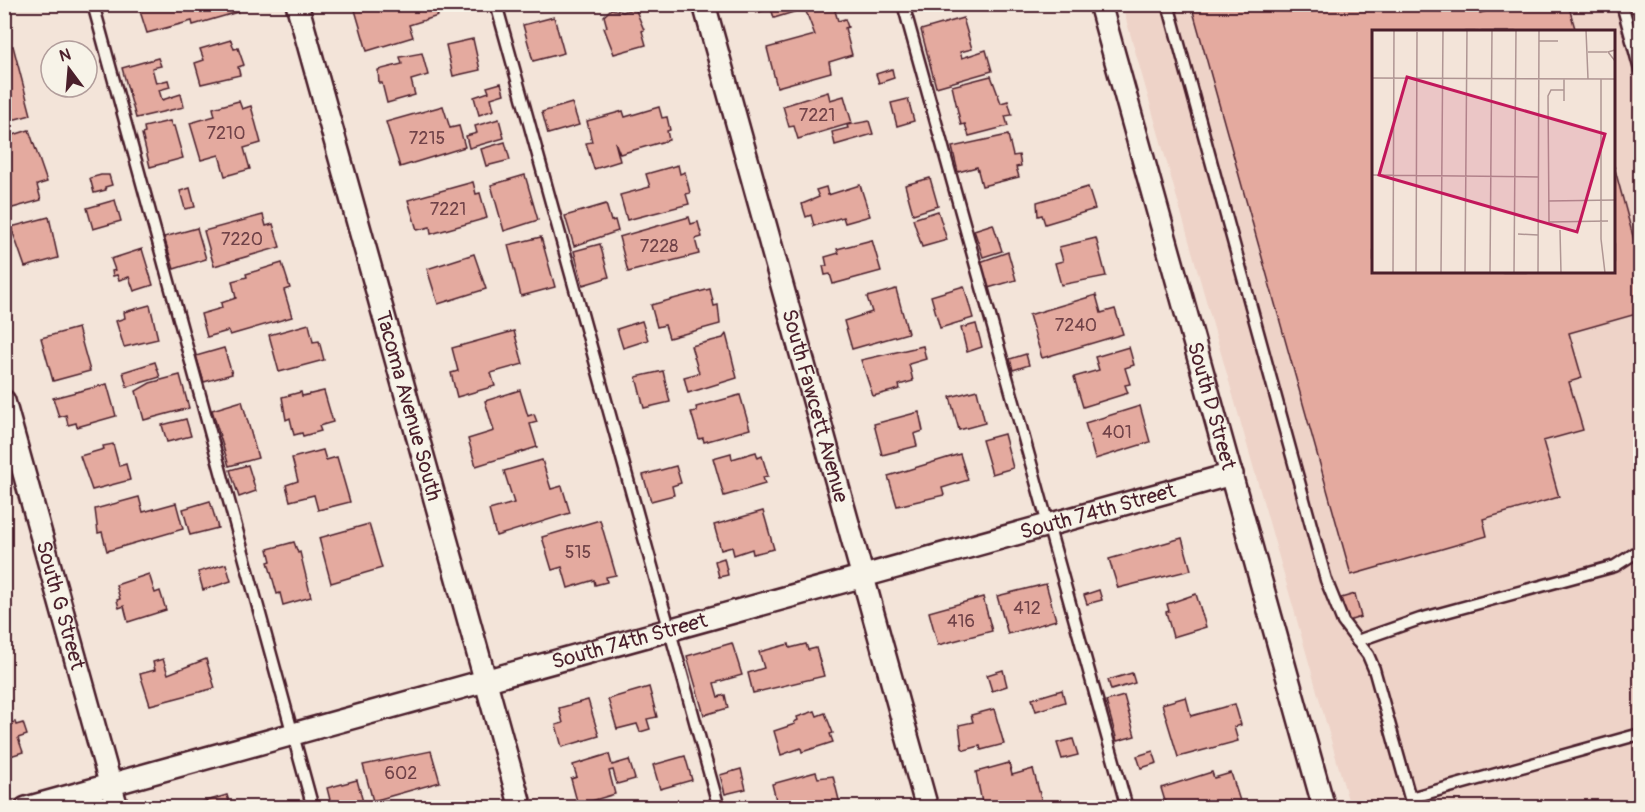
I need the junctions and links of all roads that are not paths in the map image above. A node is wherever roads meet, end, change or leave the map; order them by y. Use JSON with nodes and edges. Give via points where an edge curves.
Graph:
{"nodes":[{"id":1,"x":93,"y":4,"type":"edge"},
{"id":2,"x":297,"y":4,"type":"edge"},
{"id":3,"x":496,"y":4,"type":"edge"},
{"id":4,"x":704,"y":4,"type":"edge"},
{"id":5,"x":903,"y":4,"type":"edge"},
{"id":6,"x":1100,"y":4,"type":"edge"},
{"id":7,"x":1168,"y":4,"type":"edge"},
{"id":8,"x":1622,"y":4,"type":"edge"},
{"id":9,"x":1641,"y":70,"type":"edge"},
{"id":10,"x":4,"y":401,"type":"edge"},
{"id":11,"x":1232,"y":474,"type":"junction"},
{"id":12,"x":1048,"y":525,"type":"junction"},
{"id":13,"x":1641,"y":550,"type":"edge"},
{"id":14,"x":862,"y":577,"type":"junction"},
{"id":15,"x":670,"y":630,"type":"junction"},
{"id":16,"x":1357,"y":641,"type":"junction"},
{"id":17,"x":485,"y":681,"type":"junction"},
{"id":18,"x":293,"y":734,"type":"junction"},
{"id":19,"x":1641,"y":734,"type":"edge"},
{"id":20,"x":110,"y":784,"type":"junction"},
{"id":21,"x":26,"y":807,"type":"edge"},
{"id":22,"x":117,"y":807,"type":"edge"},
{"id":23,"x":313,"y":807,"type":"edge"},
{"id":24,"x":521,"y":807,"type":"edge"},
{"id":25,"x":719,"y":807,"type":"edge"},
{"id":26,"x":927,"y":807,"type":"edge"},
{"id":27,"x":1127,"y":807,"type":"edge"},
{"id":28,"x":1324,"y":807,"type":"edge"}],
"edges":[{"from":1,"to":18,"type":"lane"},
{"from":2,"to":17,"type":"street","name":"Tacoma Avenue South"},
{"from":3,"to":15,"type":"lane"},
{"from":4,"to":14,"type":"street","name":"South Fawcett Avenue"},
{"from":5,"to":12,"type":"lane"},
{"from":6,"to":11,"type":"street","name":"South D Street"},
{"from":7,"to":16,"type":"lane","via":[[1326,580],[1343,622]]},
{"from":8,"to":9,"type":"lane"},
{"from":10,"to":20,"type":"street","name":"South G Street"},
{"from":11,"to":12,"type":"street","name":"South 74th Street"},
{"from":11,"to":28,"type":"street","name":"South D Street"},
{"from":12,"to":14,"type":"street","name":"South 74th Street"},
{"from":12,"to":27,"type":"lane"},
{"from":13,"to":16,"type":"lane","via":[[1615,566],[1420,619]]},
{"from":14,"to":15,"type":"street","name":"South 74th Street"},
{"from":14,"to":26,"type":"street","name":"South Fawcett Avenue"},
{"from":15,"to":17,"type":"street","name":"South 74th Street"},
{"from":15,"to":25,"type":"lane"},
{"from":16,"to":19,"type":"lane","via":[[1374,669],[1410,798]]},
{"from":17,"to":18,"type":"street","name":"South 74th Street"},
{"from":17,"to":24,"type":"street","name":"Tacoma Avenue South"},
{"from":18,"to":20,"type":"street","name":"South 74th Street"},
{"from":18,"to":23,"type":"lane"},
{"from":20,"to":21,"type":"street","name":"South 74th Street"},
{"from":20,"to":22,"type":"street","name":"South G Street"}]}
